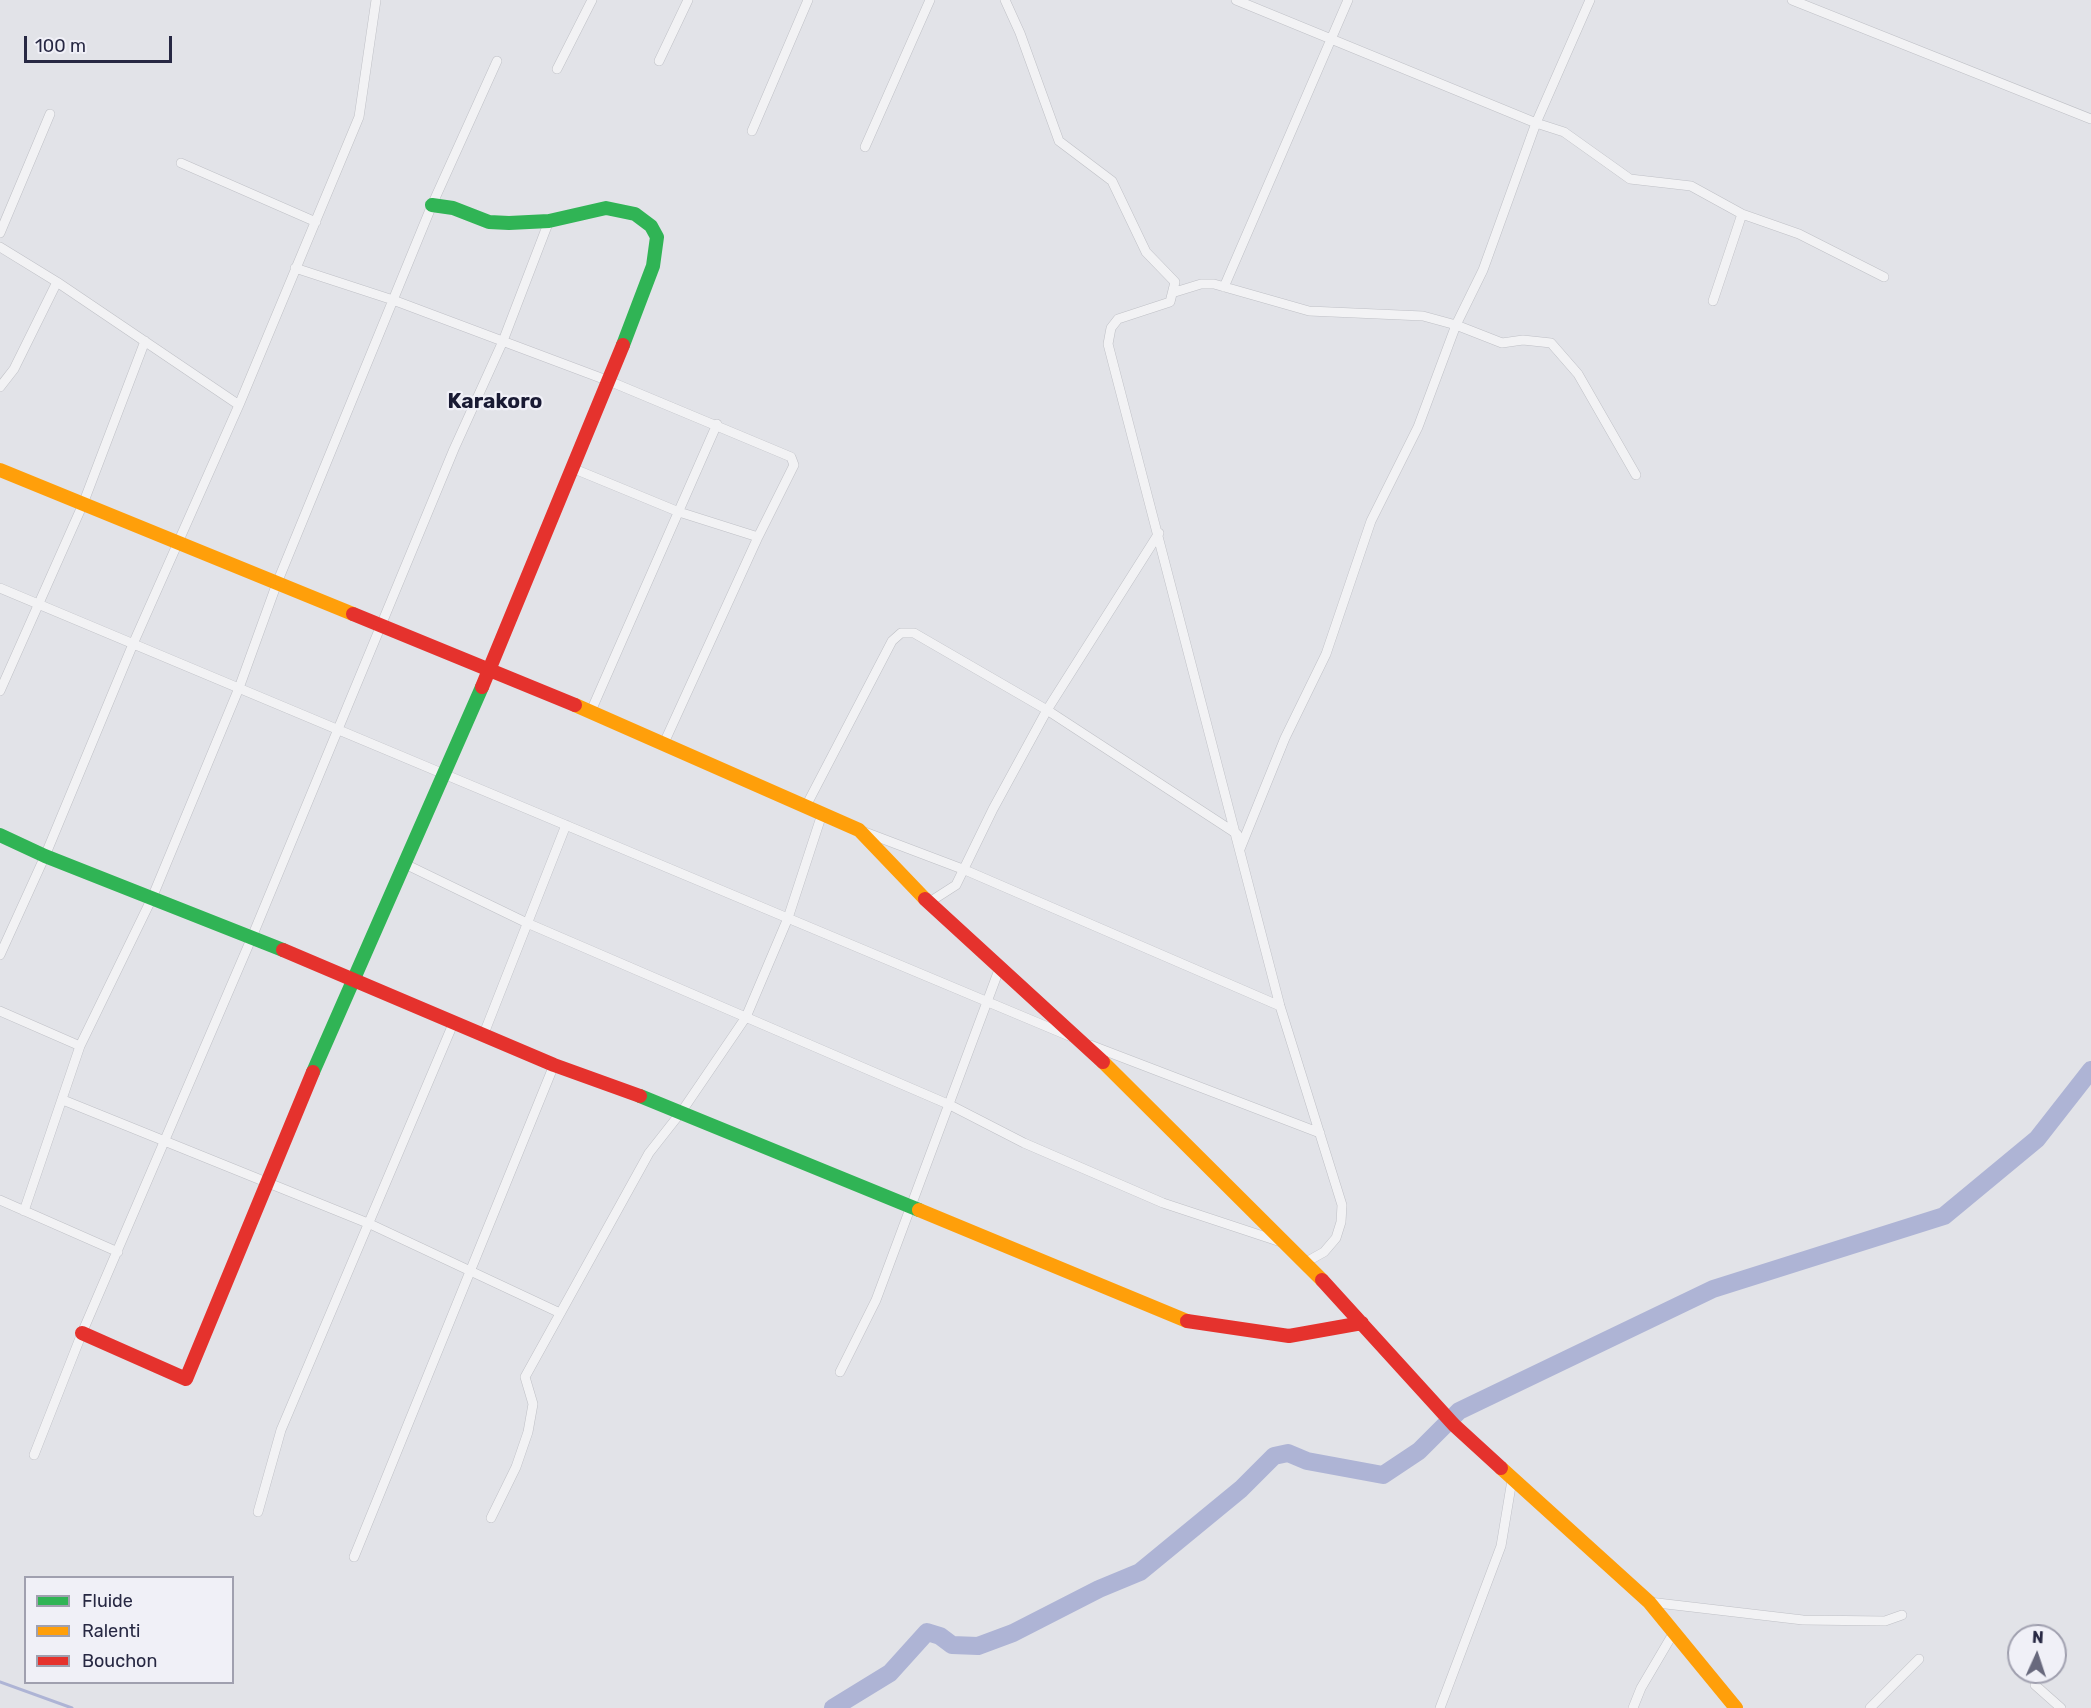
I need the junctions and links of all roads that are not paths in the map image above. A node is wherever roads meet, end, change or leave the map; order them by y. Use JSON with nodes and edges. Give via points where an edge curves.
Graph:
{"nodes":[{"id":1,"x":376,"y":0,"type":"edge"},
{"id":2,"x":592,"y":0,"type":"edge"},
{"id":3,"x":688,"y":0,"type":"edge"},
{"id":4,"x":808,"y":0,"type":"edge"},
{"id":5,"x":930,"y":0,"type":"edge"},
{"id":6,"x":1005,"y":0,"type":"edge"},
{"id":7,"x":1236,"y":0,"type":"edge"},
{"id":8,"x":1348,"y":0,"type":"edge"},
{"id":9,"x":1590,"y":0,"type":"edge"},
{"id":10,"x":1792,"y":0,"type":"edge"},
{"id":11,"x":1334,"y":39,"type":"junction"},
{"id":12,"x":497,"y":61,"type":"dead end"},
{"id":13,"x":659,"y":61,"type":"dead end"},
{"id":14,"x":557,"y":69,"type":"dead end"},
{"id":15,"x":50,"y":114,"type":"dead end"},
{"id":16,"x":2091,"y":119,"type":"edge"},
{"id":17,"x":1536,"y":123,"type":"junction"},
{"id":18,"x":752,"y":131,"type":"dead end"},
{"id":19,"x":865,"y":147,"type":"dead end"},
{"id":20,"x":181,"y":163,"type":"dead end"},
{"id":21,"x":432,"y":205,"type":"junction"},
{"id":22,"x":1742,"y":214,"type":"junction"},
{"id":23,"x":549,"y":221,"type":"junction"},
{"id":24,"x":316,"y":222,"type":"junction"},
{"id":25,"x":0,"y":233,"type":"edge"},
{"id":26,"x":0,"y":247,"type":"edge"},
{"id":27,"x":295,"y":268,"type":"junction"},
{"id":28,"x":1884,"y":277,"type":"dead end"},
{"id":29,"x":57,"y":282,"type":"junction"},
{"id":30,"x":1224,"y":287,"type":"junction"},
{"id":31,"x":1174,"y":292,"type":"junction"},
{"id":32,"x":393,"y":300,"type":"junction"},
{"id":33,"x":1713,"y":301,"type":"dead end"},
{"id":34,"x":1456,"y":325,"type":"junction"},
{"id":35,"x":145,"y":341,"type":"junction"},
{"id":36,"x":503,"y":341,"type":"junction"},
{"id":37,"x":609,"y":381,"type":"junction"},
{"id":38,"x":0,"y":387,"type":"edge"},
{"id":39,"x":239,"y":405,"type":"junction"},
{"id":40,"x":717,"y":424,"type":"junction"},
{"id":41,"x":572,"y":468,"type":"junction"},
{"id":42,"x":0,"y":470,"type":"edge"},
{"id":43,"x":1636,"y":475,"type":"dead end"},
{"id":44,"x":83,"y":504,"type":"junction"},
{"id":45,"x":679,"y":513,"type":"junction"},
{"id":46,"x":1159,"y":533,"type":"junction"},
{"id":47,"x":758,"y":537,"type":"junction"},
{"id":48,"x":179,"y":544,"type":"junction"},
{"id":49,"x":277,"y":583,"type":"junction"},
{"id":50,"x":0,"y":588,"type":"edge"},
{"id":51,"x":38,"y":605,"type":"junction"},
{"id":52,"x":382,"y":625,"type":"junction"},
{"id":53,"x":133,"y":644,"type":"junction"},
{"id":54,"x":489,"y":671,"type":"junction"},
{"id":55,"x":239,"y":688,"type":"junction"},
{"id":56,"x":0,"y":691,"type":"edge"},
{"id":57,"x":1047,"y":710,"type":"junction"},
{"id":58,"x":591,"y":711,"type":"junction"},
{"id":59,"x":337,"y":730,"type":"junction"},
{"id":60,"x":664,"y":743,"type":"junction"},
{"id":61,"x":444,"y":774,"type":"junction"},
{"id":62,"x":806,"y":806,"type":"junction"},
{"id":63,"x":822,"y":814,"type":"junction"},
{"id":64,"x":566,"y":825,"type":"junction"},
{"id":65,"x":859,"y":830,"type":"junction"},
{"id":66,"x":1237,"y":834,"type":"junction"},
{"id":67,"x":0,"y":836,"type":"edge"},
{"id":68,"x":1240,"y":849,"type":"junction"},
{"id":69,"x":45,"y":856,"type":"junction"},
{"id":70,"x":405,"y":864,"type":"junction"},
{"id":71,"x":965,"y":870,"type":"junction"},
{"id":72,"x":152,"y":898,"type":"junction"},
{"id":73,"x":928,"y":903,"type":"junction"},
{"id":74,"x":788,"y":918,"type":"junction"},
{"id":75,"x":527,"y":923,"type":"junction"},
{"id":76,"x":252,"y":937,"type":"junction"},
{"id":77,"x":0,"y":955,"type":"edge"},
{"id":78,"x":1000,"y":967,"type":"junction"},
{"id":79,"x":354,"y":981,"type":"junction"},
{"id":80,"x":987,"y":1002,"type":"junction"},
{"id":81,"x":1280,"y":1006,"type":"junction"},
{"id":82,"x":0,"y":1011,"type":"edge"},
{"id":83,"x":746,"y":1017,"type":"junction"},
{"id":84,"x":453,"y":1024,"type":"junction"},
{"id":85,"x":483,"y":1036,"type":"junction"},
{"id":86,"x":1082,"y":1041,"type":"junction"},
{"id":87,"x":80,"y":1046,"type":"junction"},
{"id":88,"x":554,"y":1065,"type":"junction"},
{"id":89,"x":63,"y":1100,"type":"junction"},
{"id":90,"x":950,"y":1106,"type":"junction"},
{"id":91,"x":682,"y":1110,"type":"junction"},
{"id":92,"x":1320,"y":1133,"type":"junction"},
{"id":93,"x":164,"y":1140,"type":"junction"},
{"id":94,"x":269,"y":1184,"type":"junction"},
{"id":95,"x":0,"y":1200,"type":"edge"},
{"id":96,"x":909,"y":1207,"type":"junction"},
{"id":97,"x":24,"y":1211,"type":"junction"},
{"id":98,"x":370,"y":1224,"type":"junction"},
{"id":99,"x":1288,"y":1244,"type":"junction"},
{"id":100,"x":117,"y":1252,"type":"junction"},
{"id":101,"x":1306,"y":1262,"type":"junction"},
{"id":102,"x":470,"y":1270,"type":"junction"},
{"id":103,"x":560,"y":1313,"type":"junction"},
{"id":104,"x":1362,"y":1323,"type":"junction"},
{"id":105,"x":82,"y":1333,"type":"junction"},
{"id":106,"x":840,"y":1372,"type":"dead end"},
{"id":107,"x":34,"y":1455,"type":"dead end"},
{"id":108,"x":1512,"y":1480,"type":"junction"},
{"id":109,"x":258,"y":1512,"type":"dead end"},
{"id":110,"x":491,"y":1518,"type":"dead end"},
{"id":111,"x":354,"y":1557,"type":"dead end"},
{"id":112,"x":1649,"y":1602,"type":"junction"},
{"id":113,"x":1902,"y":1615,"type":"dead end"},
{"id":114,"x":1674,"y":1632,"type":"junction"},
{"id":115,"x":1919,"y":1659,"type":"dead end"},
{"id":116,"x":2035,"y":1685,"type":"dead end"},
{"id":117,"x":1440,"y":1708,"type":"edge"},
{"id":118,"x":1633,"y":1708,"type":"edge"},
{"id":119,"x":1736,"y":1708,"type":"edge"},
{"id":120,"x":1870,"y":1708,"type":"edge"},
{"id":121,"x":2061,"y":1708,"type":"edge"}],
"edges":[{"from":1,"to":24,"type":"street","via":[[359,117]]},
{"from":2,"to":14,"type":"street"},
{"from":3,"to":13,"type":"street"},
{"from":4,"to":18,"type":"street"},
{"from":5,"to":19,"type":"street"},
{"from":6,"to":31,"type":"street","via":[[1059,141],[1112,181],[1146,252],[1175,282]]},
{"from":7,"to":11,"type":"street"},
{"from":8,"to":11,"type":"street"},
{"from":9,"to":17,"type":"street"},
{"from":10,"to":16,"type":"street"},
{"from":11,"to":17,"type":"street"},
{"from":11,"to":30,"type":"street"},
{"from":12,"to":21,"type":"street"},
{"from":15,"to":25,"type":"street"},
{"from":17,"to":22,"type":"street","via":[[1564,132],[1630,179],[1691,186]]},
{"from":17,"to":34,"type":"street","via":[[1483,270]]},
{"from":20,"to":24,"type":"street"},
{"from":21,"to":23,"type":"street","via":[[453,208],[489,222]]},
{"from":21,"to":32,"type":"street"},
{"from":22,"to":28,"type":"street","via":[[1799,234]]},
{"from":22,"to":33,"type":"street"},
{"from":23,"to":36,"type":"street"},
{"from":23,"to":37,"type":"street","via":[[606,208],[635,214],[651,226],[657,237],[653,266]]},
{"from":24,"to":27,"type":"street"},
{"from":26,"to":29,"type":"street"},
{"from":27,"to":32,"type":"street"},
{"from":27,"to":39,"type":"street"},
{"from":29,"to":35,"type":"street"},
{"from":29,"to":38,"type":"street","via":[[14,369]]},
{"from":30,"to":31,"type":"street","via":[[1201,284]]},
{"from":30,"to":34,"type":"street","via":[[1309,311],[1423,316]]},
{"from":31,"to":46,"type":"street","via":[[1170,302],[1118,319],[1111,328],[1108,344]]},
{"from":32,"to":36,"type":"street"},
{"from":32,"to":49,"type":"street"},
{"from":34,"to":43,"type":"street","via":[[1502,343],[1551,343],[1578,374]]},
{"from":34,"to":68,"type":"street","via":[[1418,427],[1371,522],[1326,654],[1285,738]]},
{"from":35,"to":39,"type":"street"},
{"from":35,"to":44,"type":"street"},
{"from":36,"to":37,"type":"street"},
{"from":36,"to":52,"type":"street"},
{"from":37,"to":40,"type":"street"},
{"from":37,"to":41,"type":"street"},
{"from":39,"to":48,"type":"street"},
{"from":40,"to":45,"type":"street"},
{"from":40,"to":47,"type":"street","via":[[791,457],[794,465]]},
{"from":41,"to":45,"type":"street"},
{"from":41,"to":54,"type":"street"},
{"from":42,"to":44,"type":"street"},
{"from":44,"to":48,"type":"street"},
{"from":44,"to":51,"type":"street"},
{"from":45,"to":47,"type":"street"},
{"from":45,"to":58,"type":"street"},
{"from":46,"to":57,"type":"street"},
{"from":46,"to":66,"type":"street"},
{"from":47,"to":60,"type":"street"},
{"from":48,"to":49,"type":"street"},
{"from":48,"to":53,"type":"street"},
{"from":49,"to":52,"type":"street"},
{"from":49,"to":55,"type":"street"},
{"from":50,"to":51,"type":"street"},
{"from":51,"to":53,"type":"street"},
{"from":51,"to":56,"type":"street"},
{"from":52,"to":54,"type":"street"},
{"from":52,"to":59,"type":"street"},
{"from":53,"to":55,"type":"street"},
{"from":53,"to":69,"type":"street"},
{"from":54,"to":58,"type":"street"},
{"from":54,"to":61,"type":"street"},
{"from":55,"to":59,"type":"street"},
{"from":55,"to":72,"type":"street"},
{"from":57,"to":62,"type":"street","via":[[914,633],[901,633],[891,641]]},
{"from":57,"to":66,"type":"street"},
{"from":57,"to":71,"type":"street"},
{"from":58,"to":60,"type":"street"},
{"from":59,"to":61,"type":"street"},
{"from":59,"to":76,"type":"street"},
{"from":60,"to":62,"type":"street"},
{"from":61,"to":64,"type":"street"},
{"from":61,"to":70,"type":"street"},
{"from":62,"to":63,"type":"street"},
{"from":63,"to":65,"type":"street"},
{"from":63,"to":74,"type":"street"},
{"from":64,"to":74,"type":"street"},
{"from":64,"to":75,"type":"street"},
{"from":65,"to":71,"type":"street"},
{"from":65,"to":73,"type":"street"},
{"from":66,"to":68,"type":"street"},
{"from":67,"to":69,"type":"street"},
{"from":68,"to":81,"type":"street"},
{"from":69,"to":72,"type":"street"},
{"from":69,"to":77,"type":"street"},
{"from":70,"to":75,"type":"street"},
{"from":70,"to":79,"type":"street"},
{"from":71,"to":73,"type":"street","via":[[956,885]]},
{"from":71,"to":81,"type":"street"},
{"from":72,"to":76,"type":"street"},
{"from":72,"to":87,"type":"street"},
{"from":73,"to":78,"type":"street"},
{"from":74,"to":80,"type":"street"},
{"from":74,"to":83,"type":"street"},
{"from":75,"to":83,"type":"street"},
{"from":75,"to":85,"type":"street"},
{"from":76,"to":79,"type":"street"},
{"from":76,"to":93,"type":"street"},
{"from":78,"to":80,"type":"street"},
{"from":78,"to":86,"type":"street"},
{"from":79,"to":84,"type":"street"},
{"from":79,"to":94,"type":"street"},
{"from":80,"to":86,"type":"street"},
{"from":80,"to":90,"type":"street"},
{"from":81,"to":92,"type":"street"},
{"from":82,"to":87,"type":"street"},
{"from":83,"to":90,"type":"street"},
{"from":83,"to":91,"type":"street"},
{"from":84,"to":85,"type":"street"},
{"from":84,"to":98,"type":"street"},
{"from":85,"to":88,"type":"street"},
{"from":86,"to":92,"type":"street"},
{"from":86,"to":99,"type":"street"},
{"from":87,"to":89,"type":"street"},
{"from":88,"to":91,"type":"street"},
{"from":88,"to":102,"type":"street"},
{"from":89,"to":93,"type":"street"},
{"from":89,"to":97,"type":"street"},
{"from":90,"to":96,"type":"street"},
{"from":90,"to":99,"type":"street","via":[[1024,1143],[1163,1203]]},
{"from":91,"to":96,"type":"street"},
{"from":91,"to":103,"type":"street","via":[[650,1153]]},
{"from":92,"to":101,"type":"street","via":[[1342,1205],[1341,1222],[1336,1238],[1324,1252]]},
{"from":93,"to":94,"type":"street"},
{"from":93,"to":100,"type":"street"},
{"from":94,"to":98,"type":"street"},
{"from":94,"to":105,"type":"street","via":[[186,1379]]},
{"from":95,"to":97,"type":"street"},
{"from":96,"to":104,"type":"street","via":[[1185,1321],[1289,1336]]},
{"from":96,"to":106,"type":"street","via":[[876,1300]]},
{"from":97,"to":100,"type":"street"},
{"from":98,"to":102,"type":"street"},
{"from":98,"to":109,"type":"street","via":[[281,1430]]},
{"from":99,"to":101,"type":"street"},
{"from":100,"to":105,"type":"street"},
{"from":101,"to":104,"type":"street"},
{"from":102,"to":103,"type":"street"},
{"from":102,"to":111,"type":"street"},
{"from":103,"to":110,"type":"street","via":[[525,1377],[533,1404],[528,1432]]},
{"from":104,"to":108,"type":"street","via":[[1450,1421]]},
{"from":105,"to":107,"type":"street"},
{"from":108,"to":112,"type":"street"},
{"from":108,"to":117,"type":"street","via":[[1502,1546]]},
{"from":112,"to":113,"type":"street","via":[[1836,1622],[1885,1621]]},
{"from":112,"to":114,"type":"street"},
{"from":114,"to":118,"type":"street"},
{"from":114,"to":119,"type":"street"},
{"from":115,"to":120,"type":"street"},
{"from":116,"to":121,"type":"street"}]}
